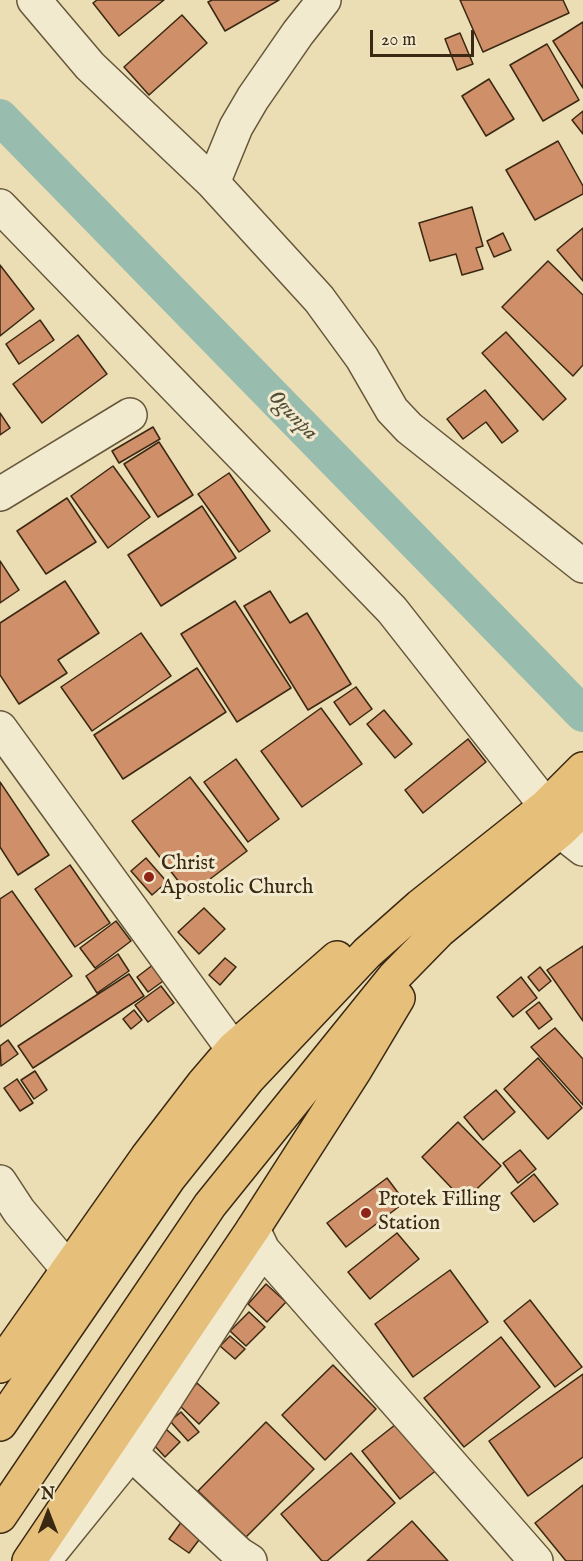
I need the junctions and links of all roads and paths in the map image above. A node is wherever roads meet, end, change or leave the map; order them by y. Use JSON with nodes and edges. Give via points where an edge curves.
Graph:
{"nodes":[{"id":1,"x":34,"y":0,"type":"edge"},
{"id":2,"x":324,"y":0,"type":"edge"},
{"id":3,"x":213,"y":183,"type":"junction"},
{"id":4,"x":0,"y":206,"type":"edge"},
{"id":5,"x":130,"y":415,"type":"dead end"},
{"id":6,"x":0,"y":494,"type":"edge"},
{"id":7,"x":583,"y":566,"type":"edge"},
{"id":8,"x":0,"y":728,"type":"edge"},
{"id":9,"x":579,"y":786,"type":"edge"},
{"id":10,"x":563,"y":829,"type":"edge"},
{"id":11,"x":430,"y":918,"type":"junction"},
{"id":12,"x":233,"y":1049,"type":"junction"},
{"id":13,"x":0,"y":1182,"type":"edge"},
{"id":14,"x":258,"y":1239,"type":"junction"},
{"id":15,"x":68,"y":1269,"type":"junction"},
{"id":16,"x":0,"y":1366,"type":"edge"},
{"id":17,"x":0,"y":1424,"type":"edge"},
{"id":18,"x":131,"y":1453,"type":"junction"},
{"id":19,"x":0,"y":1516,"type":"edge"},
{"id":20,"x":29,"y":1561,"type":"edge"},
{"id":21,"x":43,"y":1561,"type":"edge"},
{"id":22,"x":250,"y":1561,"type":"edge"},
{"id":23,"x":536,"y":1561,"type":"edge"}],
"edges":[{"from":1,"to":3,"type":"street","via":[[90,66]]},
{"from":2,"to":3,"type":"street","via":[[253,98],[236,127]]},
{"from":3,"to":7,"type":"street","via":[[319,299],[362,358],[392,410],[409,428]]},
{"from":4,"to":10,"type":"street","via":[[392,610]]},
{"from":5,"to":6,"type":"street"},
{"from":8,"to":12,"type":"street"},
{"from":9,"to":10,"type":"highway"},
{"from":10,"to":11,"type":"highway"},
{"from":11,"to":12,"type":"highway","via":[[335,959]]},
{"from":11,"to":14,"type":"highway","via":[[355,1070]]},
{"from":11,"to":17,"type":"highway","via":[[367,953],[248,1079],[169,1178]]},
{"from":11,"to":19,"type":"highway","via":[[394,977],[210,1205]]},
{"from":12,"to":15,"type":"highway","via":[[147,1157]]},
{"from":13,"to":15,"type":"street"},
{"from":14,"to":18,"type":"street","via":[[240,1283]]},
{"from":14,"to":20,"type":"highway"},
{"from":14,"to":23,"type":"street"},
{"from":15,"to":16,"type":"highway"},
{"from":18,"to":21,"type":"street"},
{"from":18,"to":22,"type":"street"}]}
